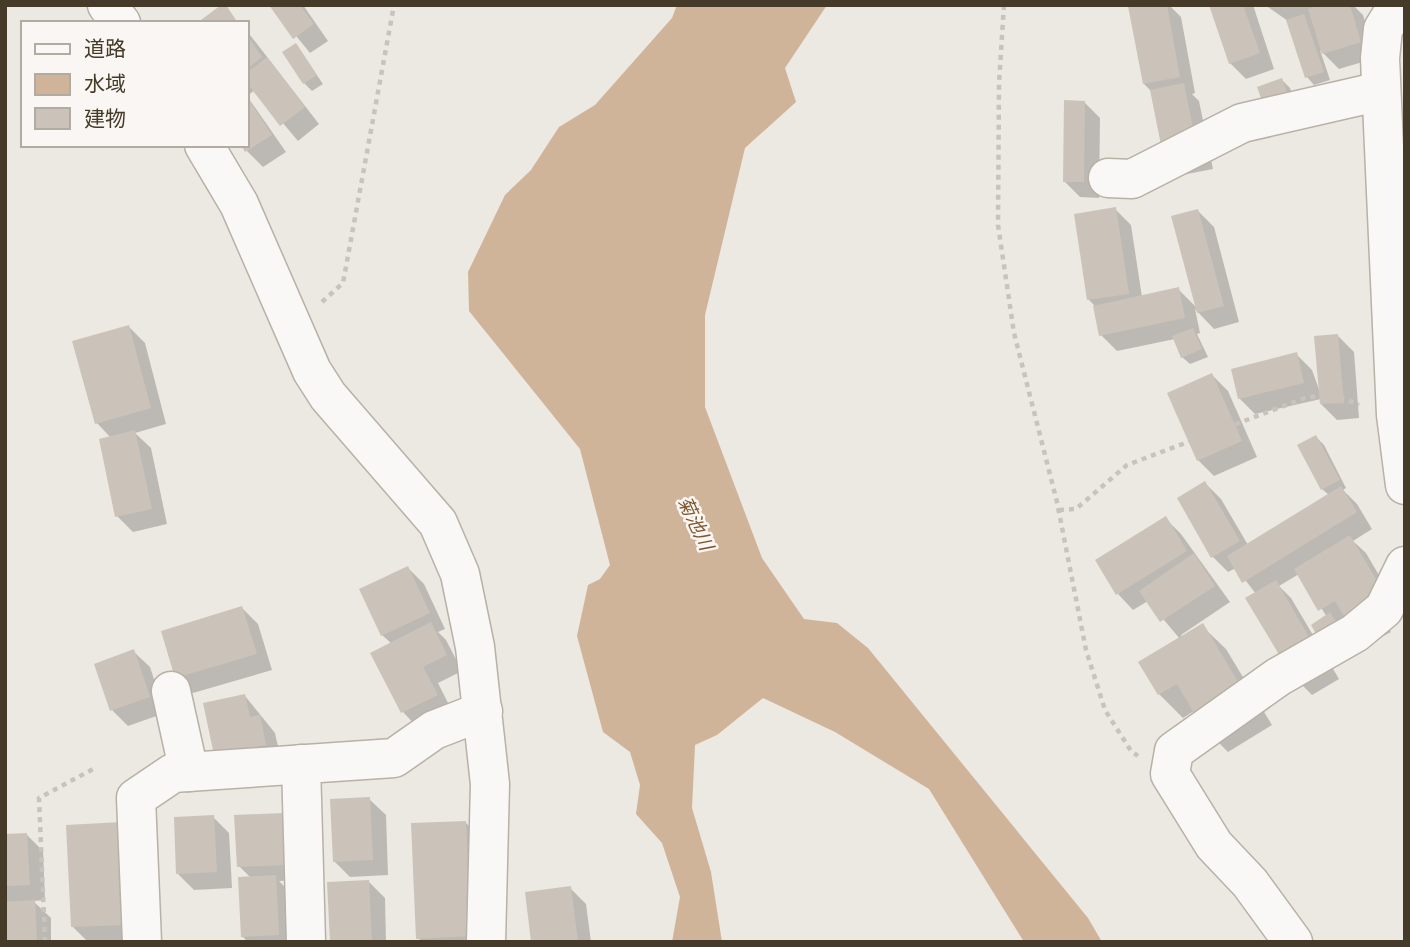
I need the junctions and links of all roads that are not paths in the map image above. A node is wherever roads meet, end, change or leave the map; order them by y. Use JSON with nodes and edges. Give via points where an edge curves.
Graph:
{"nodes":[{"id":1,"x":107,"y":5,"type":"edge"},
{"id":2,"x":1398,"y":5,"type":"edge"},
{"id":3,"x":119,"y":21,"type":"edge"},
{"id":4,"x":1381,"y":91,"type":"junction"},
{"id":5,"x":205,"y":147,"type":"edge"},
{"id":6,"x":1108,"y":178,"type":"dead end"},
{"id":7,"x":1397,"y":223,"type":"edge"},
{"id":8,"x":1405,"y":485,"type":"edge"},
{"id":9,"x":1405,"y":566,"type":"edge"},
{"id":10,"x":171,"y":691,"type":"dead end"},
{"id":11,"x":483,"y":711,"type":"junction"},
{"id":12,"x":301,"y":764,"type":"junction"},
{"id":13,"x":189,"y":772,"type":"junction"},
{"id":14,"x":142,"y":942,"type":"edge"},
{"id":15,"x":306,"y":942,"type":"edge"},
{"id":16,"x":486,"y":942,"type":"edge"},
{"id":17,"x":1293,"y":942,"type":"edge"}],
"edges":[{"from":1,"to":3,"type":"street"},
{"from":2,"to":4,"type":"street","via":[[1383,29]]},
{"from":4,"to":6,"type":"street","via":[[1241,123],[1132,179]]},
{"from":4,"to":7,"type":"street"},
{"from":5,"to":11,"type":"street","via":[[239,204],[328,396],[438,523],[460,575]]},
{"from":7,"to":8,"type":"street","via":[[1396,415]]},
{"from":9,"to":17,"type":"street","via":[[1384,609],[1355,633],[1278,677],[1174,751],[1170,774],[1214,845],[1250,883]]},
{"from":10,"to":13,"type":"street"},
{"from":11,"to":12,"type":"street","via":[[434,730],[394,758]]},
{"from":11,"to":16,"type":"street","via":[[490,783]]},
{"from":12,"to":13,"type":"street"},
{"from":12,"to":15,"type":"street"},
{"from":13,"to":14,"type":"street","via":[[173,773],[136,798]]}]}
